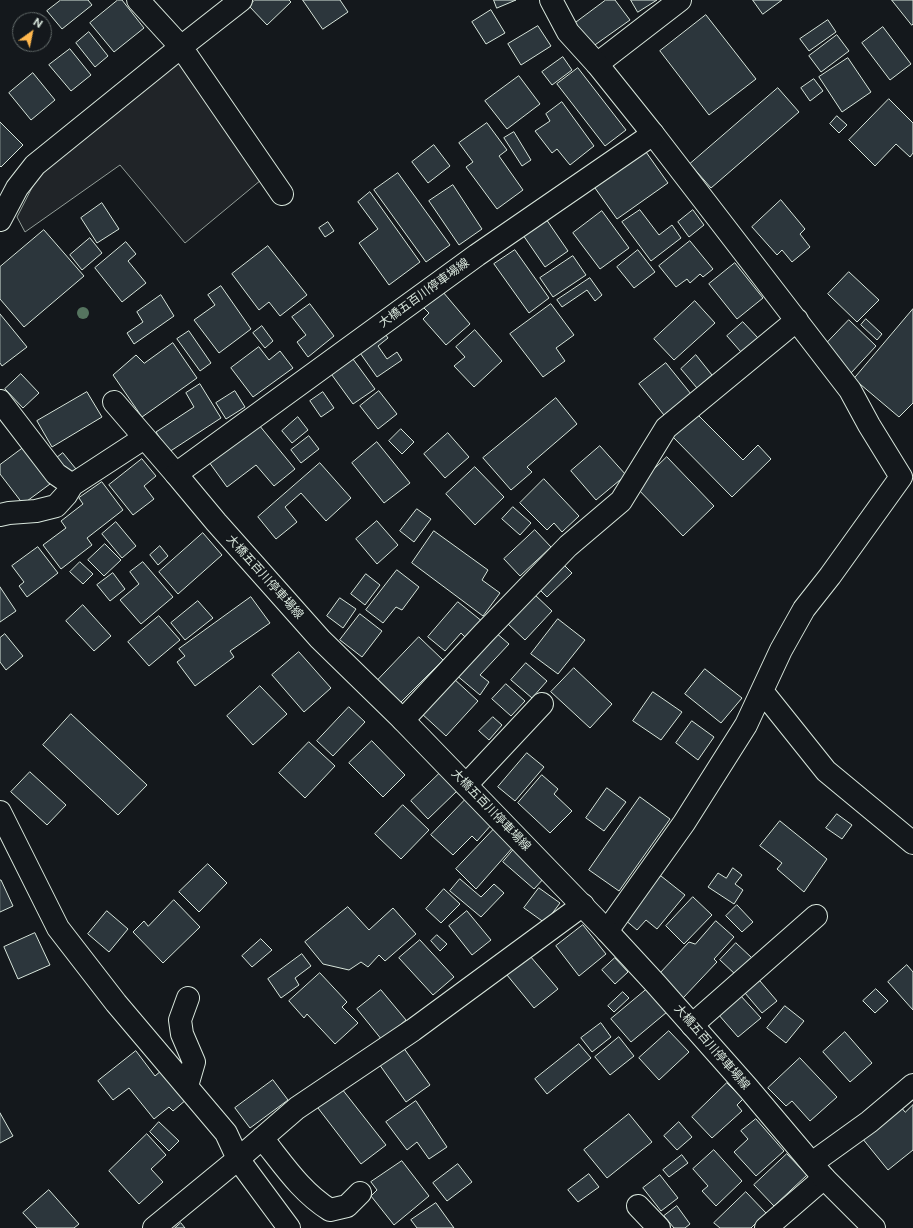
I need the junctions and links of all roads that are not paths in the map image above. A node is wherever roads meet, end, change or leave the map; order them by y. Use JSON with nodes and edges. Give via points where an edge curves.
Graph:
{"nodes":[{"id":1,"x":138,"y":0,"type":"edge"},
{"id":2,"x":241,"y":0,"type":"edge"},
{"id":3,"x":551,"y":0,"type":"edge"},
{"id":4,"x":680,"y":0,"type":"edge"},
{"id":5,"x":181,"y":47,"type":"junction"},
{"id":6,"x":597,"y":64,"type":"junction"},
{"id":7,"x":653,"y":134,"type":"junction"},
{"id":8,"x":282,"y":194,"type":"dead end"},
{"id":9,"x":0,"y":220,"type":"edge"},
{"id":10,"x":797,"y":320,"type":"junction"},
{"id":11,"x":0,"y":401,"type":"edge"},
{"id":12,"x":114,"y":402,"type":"dead end"},
{"id":13,"x":144,"y":438,"type":"junction"},
{"id":14,"x":907,"y":469,"type":"edge"},
{"id":15,"x":176,"y":474,"type":"junction"},
{"id":16,"x":72,"y":485,"type":"junction"},
{"id":17,"x":0,"y":515,"type":"edge"},
{"id":18,"x":762,"y":691,"type":"junction"},
{"id":19,"x":542,"y":704,"type":"dead end"},
{"id":20,"x":403,"y":720,"type":"junction"},
{"id":21,"x":466,"y":785,"type":"junction"},
{"id":22,"x":0,"y":812,"type":"edge"},
{"id":23,"x":913,"y":843,"type":"edge"},
{"id":24,"x":583,"y":905,"type":"junction"},
{"id":25,"x":816,"y":916,"type":"dead end"},
{"id":26,"x":607,"y":930,"type":"junction"},
{"id":27,"x":188,"y":998,"type":"dead end"},
{"id":28,"x":692,"y":1025,"type":"junction"},
{"id":29,"x":913,"y":1085,"type":"edge"},
{"id":30,"x":187,"y":1086,"type":"junction"},
{"id":31,"x":262,"y":1138,"type":"junction"},
{"id":32,"x":238,"y":1159,"type":"junction"},
{"id":33,"x":818,"y":1170,"type":"junction"},
{"id":34,"x":360,"y":1193,"type":"dead end"},
{"id":35,"x":638,"y":1206,"type":"dead end"},
{"id":36,"x":154,"y":1228,"type":"edge"},
{"id":37,"x":289,"y":1228,"type":"edge"},
{"id":38,"x":659,"y":1228,"type":"edge"},
{"id":39,"x":766,"y":1228,"type":"edge"},
{"id":40,"x":874,"y":1228,"type":"edge"}],
"edges":[{"from":1,"to":5,"type":"street"},
{"from":2,"to":5,"type":"street"},
{"from":3,"to":6,"type":"street","via":[[568,32]]},
{"from":4,"to":6,"type":"street"},
{"from":5,"to":8,"type":"street"},
{"from":5,"to":9,"type":"street","via":[[35,165],[17,188]]},
{"from":6,"to":7,"type":"street"},
{"from":7,"to":10,"type":"street"},
{"from":7,"to":15,"type":"street","name":"大橋五百川停車場線","via":[[470,260]]},
{"from":10,"to":14,"type":"street","via":[[850,390],[869,425]]},
{"from":10,"to":20,"type":"street","via":[[666,428],[621,501],[568,546]]},
{"from":11,"to":16,"type":"street","via":[[56,474]]},
{"from":12,"to":13,"type":"street"},
{"from":13,"to":15,"type":"street"},
{"from":13,"to":16,"type":"street"},
{"from":14,"to":18,"type":"street","via":[[804,609]]},
{"from":15,"to":20,"type":"street","name":"大橋五百川停車場線","via":[[320,639]]},
{"from":16,"to":17,"type":"street","via":[[56,506]]},
{"from":18,"to":23,"type":"street","via":[[826,770]]},
{"from":18,"to":26,"type":"street","via":[[746,725],[684,823]]},
{"from":19,"to":21,"type":"street"},
{"from":20,"to":21,"type":"street","name":"大橋五百川停車場線"},
{"from":21,"to":24,"type":"street","name":"大橋五百川停車場線"},
{"from":22,"to":30,"type":"street","via":[[58,928],[116,1003]]},
{"from":24,"to":26,"type":"street","name":"大橋五百川停車場線"},
{"from":24,"to":31,"type":"street","via":[[413,1030],[297,1108]]},
{"from":25,"to":28,"type":"street"},
{"from":26,"to":28,"type":"street","name":"大橋五百川停車場線"},
{"from":27,"to":30,"type":"street","via":[[180,1020],[182,1034],[194,1062]]},
{"from":28,"to":33,"type":"street","name":"大橋五百川停車場線"},
{"from":29,"to":33,"type":"street"},
{"from":30,"to":32,"type":"street","via":[[226,1133]]},
{"from":31,"to":32,"type":"street"},
{"from":31,"to":34,"type":"street","via":[[303,1189],[330,1210],[347,1206]]},
{"from":32,"to":36,"type":"street"},
{"from":32,"to":37,"type":"street"},
{"from":33,"to":39,"type":"street"},
{"from":33,"to":40,"type":"street","name":"大橋五百川停車場線"},
{"from":35,"to":38,"type":"street"}]}
